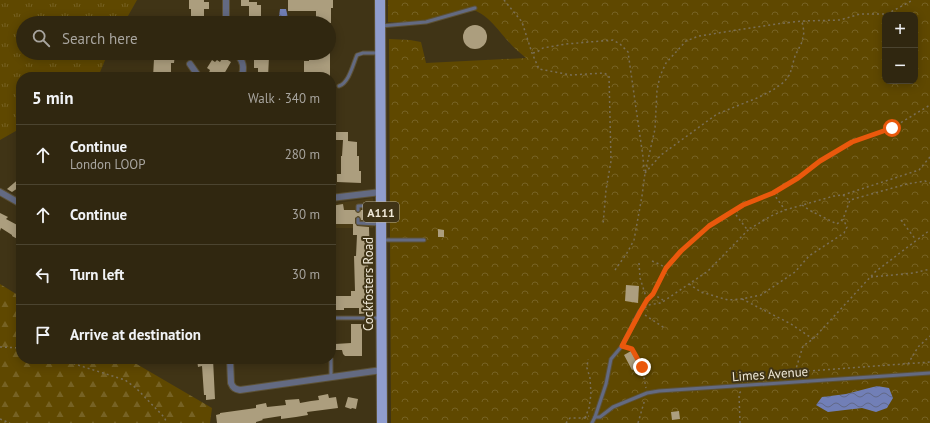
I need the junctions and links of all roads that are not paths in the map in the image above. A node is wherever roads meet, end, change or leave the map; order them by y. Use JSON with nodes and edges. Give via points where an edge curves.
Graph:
{"nodes":[{"id":1,"x":226,"y":0,"type":"edge"},
{"id":2,"x":380,"y":0,"type":"edge"},
{"id":3,"x":475,"y":8,"type":"dead end"},
{"id":4,"x":226,"y":16,"type":"edge"},
{"id":5,"x":380,"y":26,"type":"junction"},
{"id":6,"x":380,"y":53,"type":"junction"},
{"id":7,"x":242,"y":60,"type":"edge"},
{"id":8,"x":190,"y":64,"type":"dead end"},
{"id":9,"x":196,"y":72,"type":"edge"},
{"id":10,"x":243,"y":72,"type":"edge"},
{"id":11,"x":339,"y":86,"type":"dead end"},
{"id":12,"x":0,"y":192,"type":"edge"},
{"id":13,"x":381,"y":192,"type":"junction"},
{"id":14,"x":336,"y":197,"type":"edge"},
{"id":15,"x":16,"y":201,"type":"edge"},
{"id":16,"x":381,"y":204,"type":"junction"},
{"id":17,"x":358,"y":210,"type":"dead end"},
{"id":18,"x":358,"y":219,"type":"dead end"},
{"id":19,"x":381,"y":224,"type":"junction"},
{"id":20,"x":381,"y":240,"type":"junction"},
{"id":21,"x":424,"y":240,"type":"dead end"},
{"id":22,"x":640,"y":312,"type":"road end"},
{"id":23,"x":336,"y":318,"type":"edge"},
{"id":24,"x":381,"y":318,"type":"junction"},
{"id":25,"x":230,"y":364,"type":"edge"},
{"id":26,"x":331,"y":364,"type":"edge"},
{"id":27,"x":382,"y":370,"type":"junction"},
{"id":28,"x":930,"y":373,"type":"edge"},
{"id":29,"x":331,"y":377,"type":"junction"},
{"id":30,"x":596,"y":415,"type":"junction"},
{"id":31,"x":382,"y":423,"type":"edge"},
{"id":32,"x":592,"y":423,"type":"edge"}],
"edges":[{"from":1,"to":4,"type":"street"},
{"from":2,"to":5,"type":"main road","name":"Cockfosters Road","number":"A111"},
{"from":3,"to":5,"type":"lane","via":[[426,22]]},
{"from":5,"to":6,"type":"main road","name":"Cockfosters Road","number":"A111"},
{"from":6,"to":11,"type":"lane","via":[[357,55],[346,81]]},
{"from":6,"to":13,"type":"main road","name":"Cockfosters Road","number":"A111"},
{"from":7,"to":10,"type":"street"},
{"from":8,"to":9,"type":"street"},
{"from":12,"to":15,"type":"street"},
{"from":13,"to":14,"type":"street"},
{"from":13,"to":16,"type":"main road","name":"Cockfosters Road","number":"A111"},
{"from":16,"to":17,"type":"lane","via":[[358,206]]},
{"from":16,"to":19,"type":"main road","name":"Cockfosters Road","number":"A111"},
{"from":18,"to":19,"type":"lane","via":[[358,223]]},
{"from":19,"to":20,"type":"main road","name":"Cockfosters Road","number":"A111"},
{"from":20,"to":21,"type":"lane"},
{"from":20,"to":24,"type":"main road","name":"Cockfosters Road","number":"A111"},
{"from":22,"to":30,"type":"lane","via":[[622,346],[611,359]]},
{"from":23,"to":24,"type":"lane"},
{"from":24,"to":27,"type":"main road","name":"Cockfosters Road","number":"A111"},
{"from":25,"to":29,"type":"street","via":[[231,384],[240,390]]},
{"from":26,"to":29,"type":"lane"},
{"from":27,"to":29,"type":"street"},
{"from":27,"to":31,"type":"main road","name":"Cockfosters Road","number":"A111"},
{"from":28,"to":30,"type":"lane","name":"Limes Avenue","via":[[660,391],[647,393],[613,407],[600,417]]},
{"from":30,"to":32,"type":"lane"}]}
